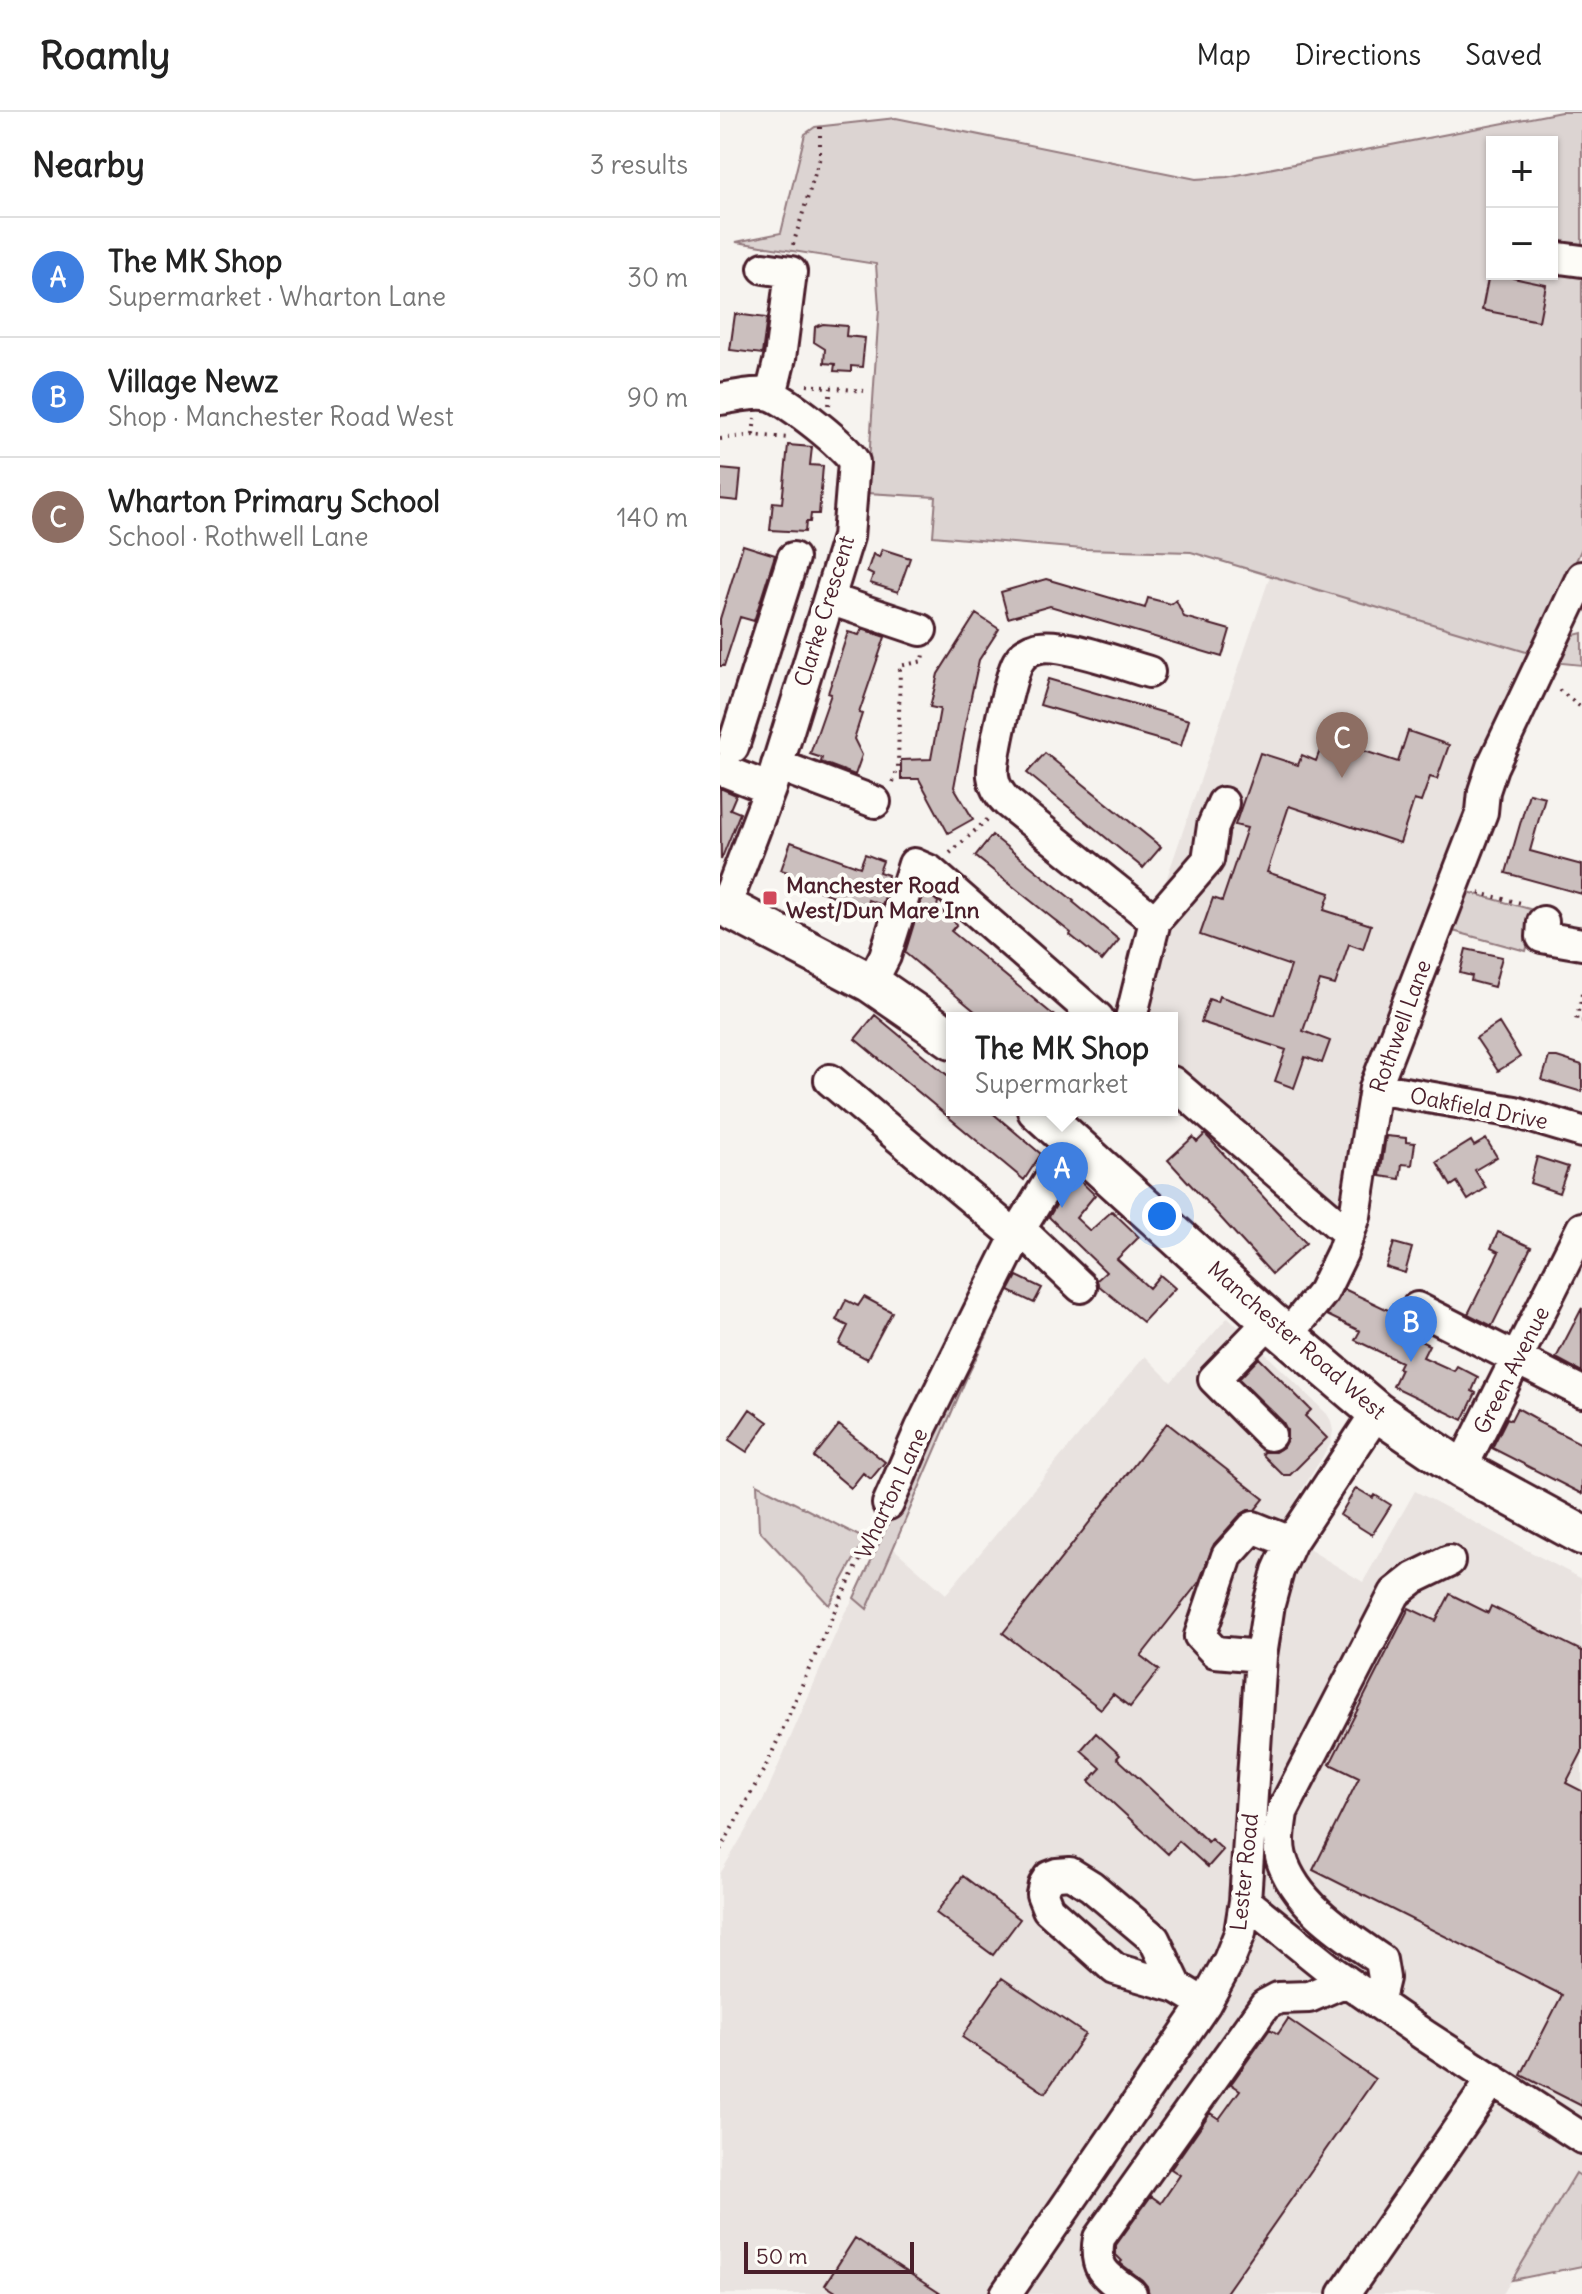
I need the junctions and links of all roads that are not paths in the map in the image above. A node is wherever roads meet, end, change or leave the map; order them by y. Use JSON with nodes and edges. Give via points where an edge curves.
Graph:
{"nodes":[{"id":1,"x":1558,"y":258,"type":"edge"},
{"id":2,"x":1582,"y":261,"type":"edge"},
{"id":3,"x":776,"y":270,"type":"road end"},
{"id":4,"x":773,"y":388,"type":"junction"},
{"id":5,"x":720,"y":399,"type":"edge"},
{"id":6,"x":793,"y":558,"type":"dead end"},
{"id":7,"x":1582,"y":577,"type":"edge"},
{"id":8,"x":829,"y":599,"type":"junction"},
{"id":9,"x":921,"y":630,"type":"road end"},
{"id":10,"x":762,"y":654,"type":"junction"},
{"id":11,"x":808,"y":668,"type":"junction"},
{"id":12,"x":1149,"y":672,"type":"dead end"},
{"id":13,"x":726,"y":758,"type":"edge"},
{"id":14,"x":774,"y":777,"type":"junction"},
{"id":15,"x":875,"y":802,"type":"road end"},
{"id":16,"x":1223,"y":803,"type":"dead end"},
{"id":17,"x":722,"y":906,"type":"edge"},
{"id":18,"x":1155,"y":921,"type":"junction"},
{"id":19,"x":1543,"y":922,"type":"road end"},
{"id":20,"x":1582,"y":944,"type":"edge"},
{"id":21,"x":871,"y":983,"type":"junction"},
{"id":22,"x":1091,"y":1012,"type":"edge"},
{"id":23,"x":1132,"y":1012,"type":"edge"},
{"id":24,"x":946,"y":1035,"type":"edge"},
{"id":25,"x":830,"y":1080,"type":"dead end"},
{"id":26,"x":1178,"y":1087,"type":"edge"},
{"id":27,"x":1375,"y":1088,"type":"junction"},
{"id":28,"x":1060,"y":1122,"type":"edge"},
{"id":29,"x":1582,"y":1132,"type":"edge"},
{"id":30,"x":1582,"y":1228,"type":"edge"},
{"id":31,"x":1018,"y":1233,"type":"junction"},
{"id":32,"x":1346,"y":1240,"type":"junction"},
{"id":33,"x":1081,"y":1287,"type":"dead end"},
{"id":34,"x":1417,"y":1308,"type":"dead end"},
{"id":35,"x":1278,"y":1328,"type":"junction"},
{"id":36,"x":1517,"y":1359,"type":"junction"},
{"id":37,"x":1582,"y":1392,"type":"edge"},
{"id":38,"x":1377,"y":1412,"type":"junction"},
{"id":39,"x":1270,"y":1435,"type":"dead end"},
{"id":40,"x":1461,"y":1469,"type":"junction"},
{"id":41,"x":888,"y":1504,"type":"road end"},
{"id":42,"x":1582,"y":1535,"type":"edge"},
{"id":43,"x":1291,"y":1542,"type":"junction"},
{"id":44,"x":1449,"y":1561,"type":"dead end"},
{"id":45,"x":1261,"y":1656,"type":"junction"},
{"id":46,"x":1245,"y":1901,"type":"junction"},
{"id":47,"x":1346,"y":1981,"type":"junction"},
{"id":48,"x":1177,"y":1987,"type":"dead end"},
{"id":49,"x":1378,"y":2003,"type":"junction"},
{"id":50,"x":1205,"y":2004,"type":"junction"},
{"id":51,"x":1493,"y":2079,"type":"junction"},
{"id":52,"x":1582,"y":2138,"type":"edge"},
{"id":53,"x":1006,"y":2294,"type":"edge"},
{"id":54,"x":1131,"y":2294,"type":"edge"},
{"id":55,"x":1344,"y":2294,"type":"edge"}],
"edges":[{"from":1,"to":2,"type":"street"},
{"from":3,"to":4,"type":"street","via":[[791,272]]},
{"from":4,"to":5,"type":"street"},
{"from":4,"to":8,"type":"street","name":"Clarke Crescent","via":[[837,441],[854,462],[848,537]]},
{"from":6,"to":10,"type":"street"},
{"from":7,"to":27,"type":"street","name":"Rothwell Lane","via":[[1492,767],[1482,812]]},
{"from":8,"to":9,"type":"street"},
{"from":8,"to":11,"type":"street","name":"Clarke Crescent"},
{"from":10,"to":11,"type":"street"},
{"from":10,"to":13,"type":"street"},
{"from":11,"to":14,"type":"street","name":"Clarke Crescent"},
{"from":12,"to":18,"type":"street","via":[[1054,646],[1023,654],[1013,675],[993,763],[995,785],[1007,802]]},
{"from":13,"to":14,"type":"street"},
{"from":14,"to":15,"type":"street"},
{"from":14,"to":17,"type":"street","name":"Clarke Crescent"},
{"from":16,"to":18,"type":"street","via":[[1208,860]]},
{"from":17,"to":21,"type":"main road"},
{"from":18,"to":23,"type":"street"},
{"from":19,"to":20,"type":"street","via":[[1542,937]]},
{"from":21,"to":22,"type":"street","via":[[922,868]]},
{"from":21,"to":24,"type":"main road"},
{"from":25,"to":31,"type":"street"},
{"from":26,"to":32,"type":"street"},
{"from":27,"to":29,"type":"street","name":"Oakfield Drive","via":[[1515,1112]]},
{"from":27,"to":32,"type":"street","name":"Rothwell Lane","via":[[1357,1205]]},
{"from":28,"to":31,"type":"street","name":"Wharton Lane"},
{"from":28,"to":35,"type":"main road","name":"Manchester Road West"},
{"from":30,"to":36,"type":"street","name":"Green Avenue"},
{"from":31,"to":33,"type":"street"},
{"from":31,"to":41,"type":"street","name":"Wharton Lane"},
{"from":32,"to":35,"type":"street","name":"Rothwell Lane","via":[[1323,1292]]},
{"from":34,"to":36,"type":"street"},
{"from":35,"to":38,"type":"main road","name":"Manchester Road West"},
{"from":35,"to":39,"type":"street","name":"Rothwell Lane","via":[[1214,1379]]},
{"from":36,"to":37,"type":"street"},
{"from":36,"to":40,"type":"street","name":"Green Avenue"},
{"from":38,"to":40,"type":"main road","name":"Manchester Road West"},
{"from":38,"to":43,"type":"street","name":"Lester Road"},
{"from":40,"to":42,"type":"main road","name":"Manchester Road West"},
{"from":43,"to":45,"type":"street","name":"Lester Road","via":[[1272,1593]]},
{"from":43,"to":45,"type":"street","via":[[1253,1527],[1227,1556],[1200,1636],[1215,1652]]},
{"from":44,"to":49,"type":"street","via":[[1395,1593],[1282,1812],[1278,1835],[1289,1879],[1317,1911],[1381,1960],[1384,1978]]},
{"from":45,"to":46,"type":"street","name":"Lester Road"},
{"from":46,"to":47,"type":"street"},
{"from":46,"to":50,"type":"street","name":"Lester Road","via":[[1240,1933]]},
{"from":47,"to":49,"type":"street"},
{"from":47,"to":54,"type":"street","via":[[1309,1997],[1278,1998],[1265,2005],[1099,2238],[1099,2265]]},
{"from":48,"to":50,"type":"street"},
{"from":49,"to":51,"type":"street"},
{"from":50,"to":53,"type":"street","name":"Lester Road"},
{"from":51,"to":52,"type":"street"},
{"from":51,"to":55,"type":"street"}]}
